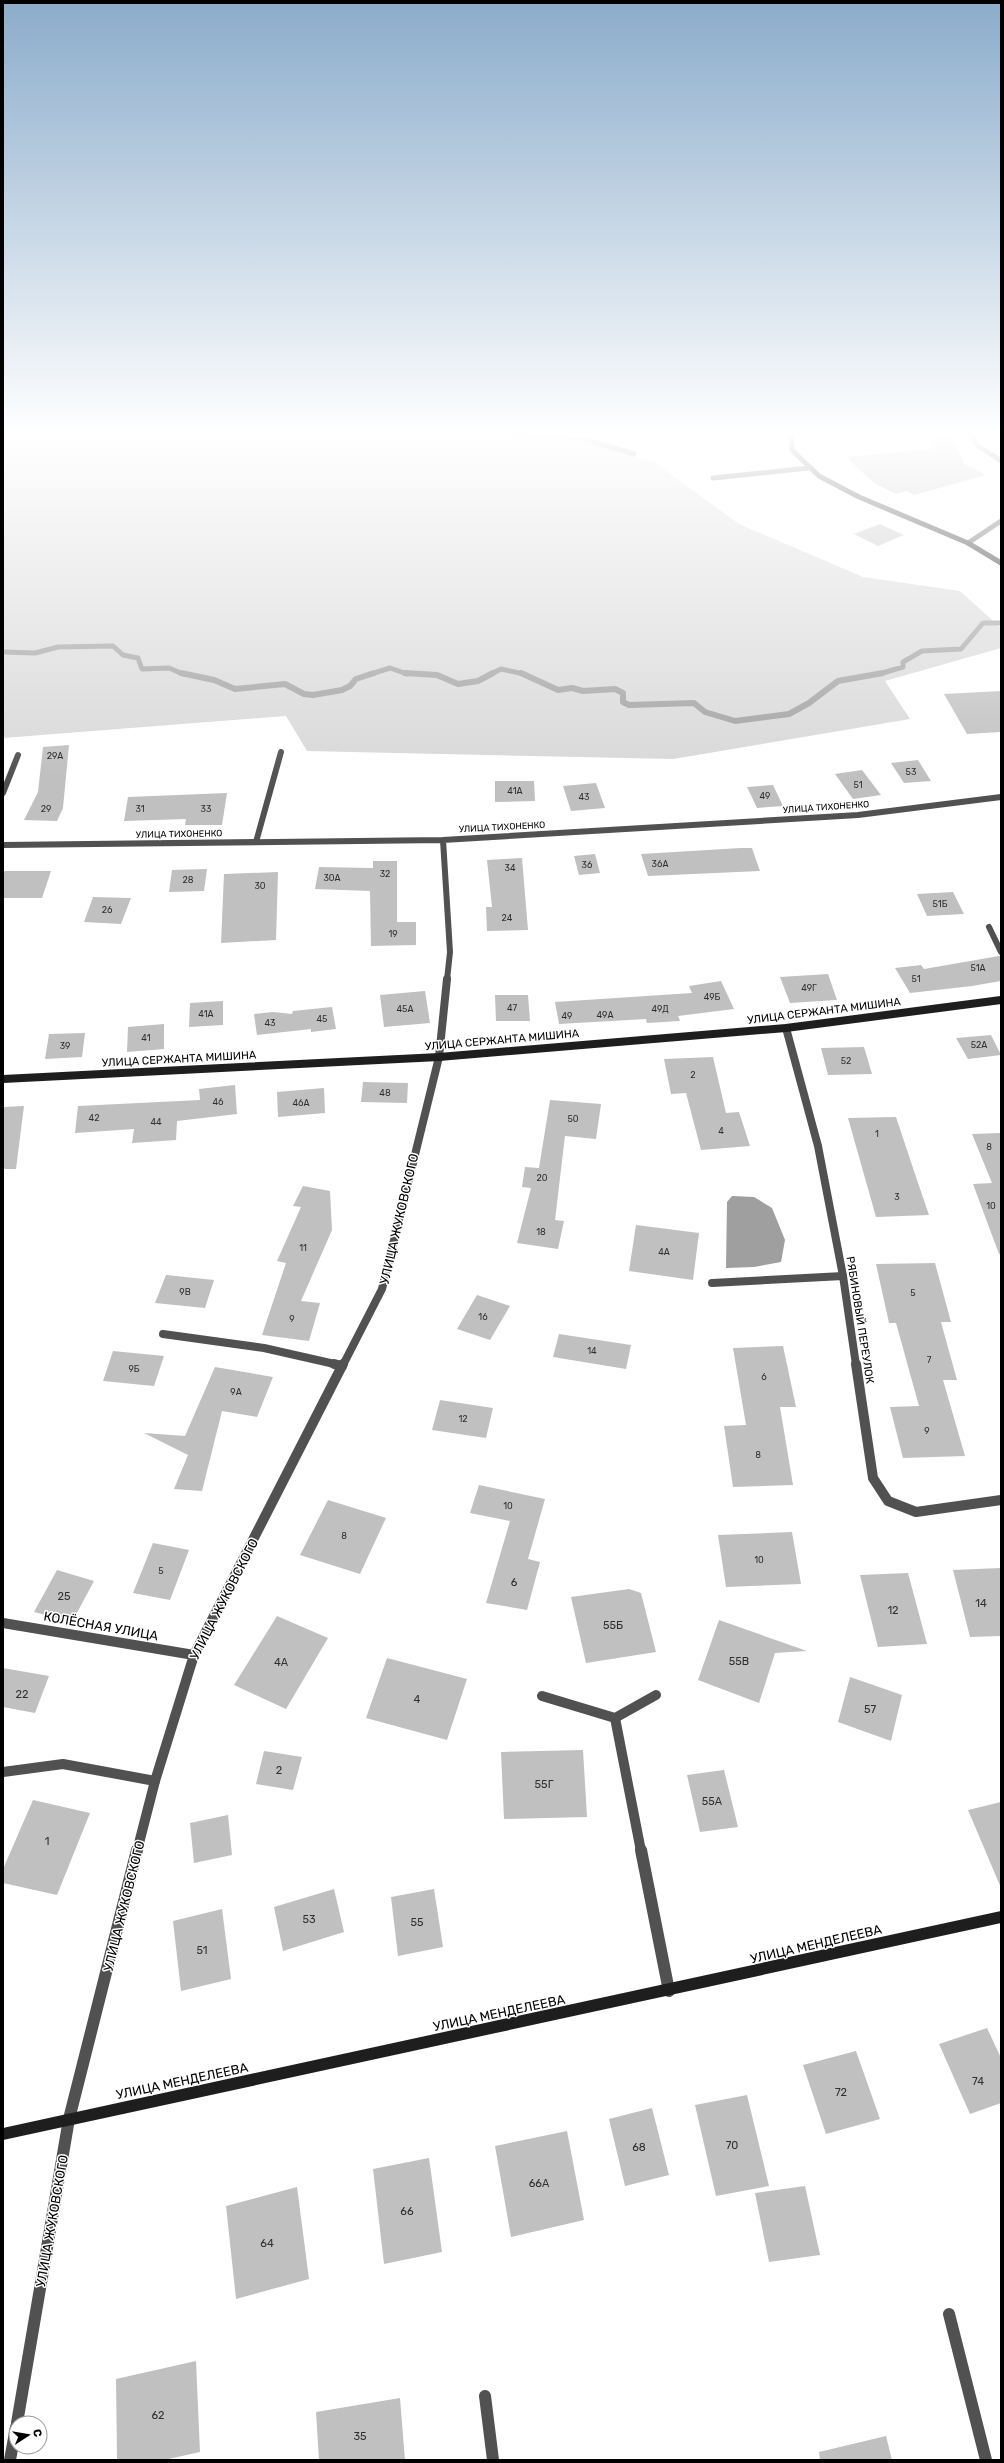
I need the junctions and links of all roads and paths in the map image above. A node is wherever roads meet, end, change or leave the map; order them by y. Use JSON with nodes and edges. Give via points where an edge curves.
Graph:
{"nodes":[{"id":1,"x":973,"y":546,"type":"edge"},
{"id":2,"x":1001,"y":562,"type":"edge"},
{"id":3,"x":282,"y":752,"type":"dead end"},
{"id":4,"x":18,"y":756,"type":"dead end"},
{"id":5,"x":3,"y":793,"type":"edge"},
{"id":6,"x":1001,"y":797,"type":"edge"},
{"id":7,"x":443,"y":840,"type":"junction"},
{"id":8,"x":256,"y":842,"type":"junction"},
{"id":9,"x":3,"y":845,"type":"edge"},
{"id":10,"x":988,"y":927,"type":"dead end"},
{"id":11,"x":1001,"y":952,"type":"edge"},
{"id":12,"x":1001,"y":1000,"type":"edge"},
{"id":13,"x":786,"y":1028,"type":"junction"},
{"id":14,"x":439,"y":1057,"type":"junction"},
{"id":15,"x":3,"y":1079,"type":"edge"},
{"id":16,"x":843,"y":1276,"type":"junction"},
{"id":17,"x":712,"y":1283,"type":"dead end"},
{"id":18,"x":163,"y":1334,"type":"dead end"},
{"id":19,"x":342,"y":1366,"type":"junction"},
{"id":20,"x":1001,"y":1500,"type":"edge"},
{"id":21,"x":3,"y":1623,"type":"edge"},
{"id":22,"x":194,"y":1655,"type":"junction"},
{"id":23,"x":656,"y":1695,"type":"dead end"},
{"id":24,"x":542,"y":1696,"type":"dead end"},
{"id":25,"x":615,"y":1718,"type":"junction"},
{"id":26,"x":3,"y":1772,"type":"edge"},
{"id":27,"x":155,"y":1781,"type":"junction"},
{"id":28,"x":1001,"y":1917,"type":"edge"},
{"id":29,"x":669,"y":1991,"type":"junction"},
{"id":30,"x":69,"y":2119,"type":"junction"},
{"id":31,"x":3,"y":2134,"type":"edge"},
{"id":32,"x":949,"y":2314,"type":"dead end"},
{"id":33,"x":485,"y":2396,"type":"dead end"},
{"id":34,"x":18,"y":2415,"type":"edge"},
{"id":35,"x":492,"y":2460,"type":"edge"},
{"id":36,"x":986,"y":2460,"type":"edge"}],
"edges":[{"from":1,"to":2,"type":"street"},
{"from":3,"to":8,"type":"street"},
{"from":4,"to":5,"type":"street"},
{"from":6,"to":7,"type":"street","name":"УЛИЦА ТИХОНЕНКО","via":[[858,815]]},
{"from":7,"to":8,"type":"street","name":"УЛИЦА ТИХОНЕНКО"},
{"from":7,"to":14,"type":"street","name":"УЛИЦА ЖУКОВСКОГО","via":[[450,952]]},
{"from":8,"to":9,"type":"street","name":"УЛИЦА ТИХОНЕНКО"},
{"from":10,"to":11,"type":"street"},
{"from":12,"to":13,"type":"street","name":"УЛИЦА СЕРЖАНТА МИШИНА"},
{"from":13,"to":14,"type":"street","name":"УЛИЦА СЕРЖАНТА МИШИНА"},
{"from":13,"to":16,"type":"street","name":"РЯБИНОВЫЙ ПЕРЕУЛОК","via":[[818,1146]]},
{"from":14,"to":15,"type":"street","name":"УЛИЦА СЕРЖАНТА МИШИНА"},
{"from":14,"to":19,"type":"street","name":"УЛИЦА ЖУКОВСКОГО","via":[[382,1289]]},
{"from":16,"to":17,"type":"street"},
{"from":16,"to":20,"type":"street","name":"РЯБИНОВЫЙ ПЕРЕУЛОК","via":[[873,1478],[888,1501],[916,1512]]},
{"from":18,"to":19,"type":"street","via":[[264,1348]]},
{"from":19,"to":22,"type":"street","name":"УЛИЦА ЖУКОВСКОГО"},
{"from":21,"to":22,"type":"street","name":"КОЛЁСНАЯ УЛИЦА"},
{"from":22,"to":27,"type":"street","name":"УЛИЦА ЖУКОВСКОГО"},
{"from":23,"to":25,"type":"street"},
{"from":24,"to":25,"type":"street"},
{"from":25,"to":29,"type":"street"},
{"from":26,"to":27,"type":"street","via":[[62,1764]]},
{"from":27,"to":30,"type":"street","name":"УЛИЦА ЖУКОВСКОГО"},
{"from":28,"to":29,"type":"street","name":"УЛИЦА МЕНДЕЛЕЕВА"},
{"from":29,"to":30,"type":"street","name":"УЛИЦА МЕНДЕЛЕЕВА"},
{"from":30,"to":31,"type":"street","name":"УЛИЦА МЕНДЕЛЕЕВА"},
{"from":30,"to":34,"type":"street","name":"УЛИЦА ЖУКОВСКОГО"},
{"from":32,"to":36,"type":"street"},
{"from":33,"to":35,"type":"street"}]}
